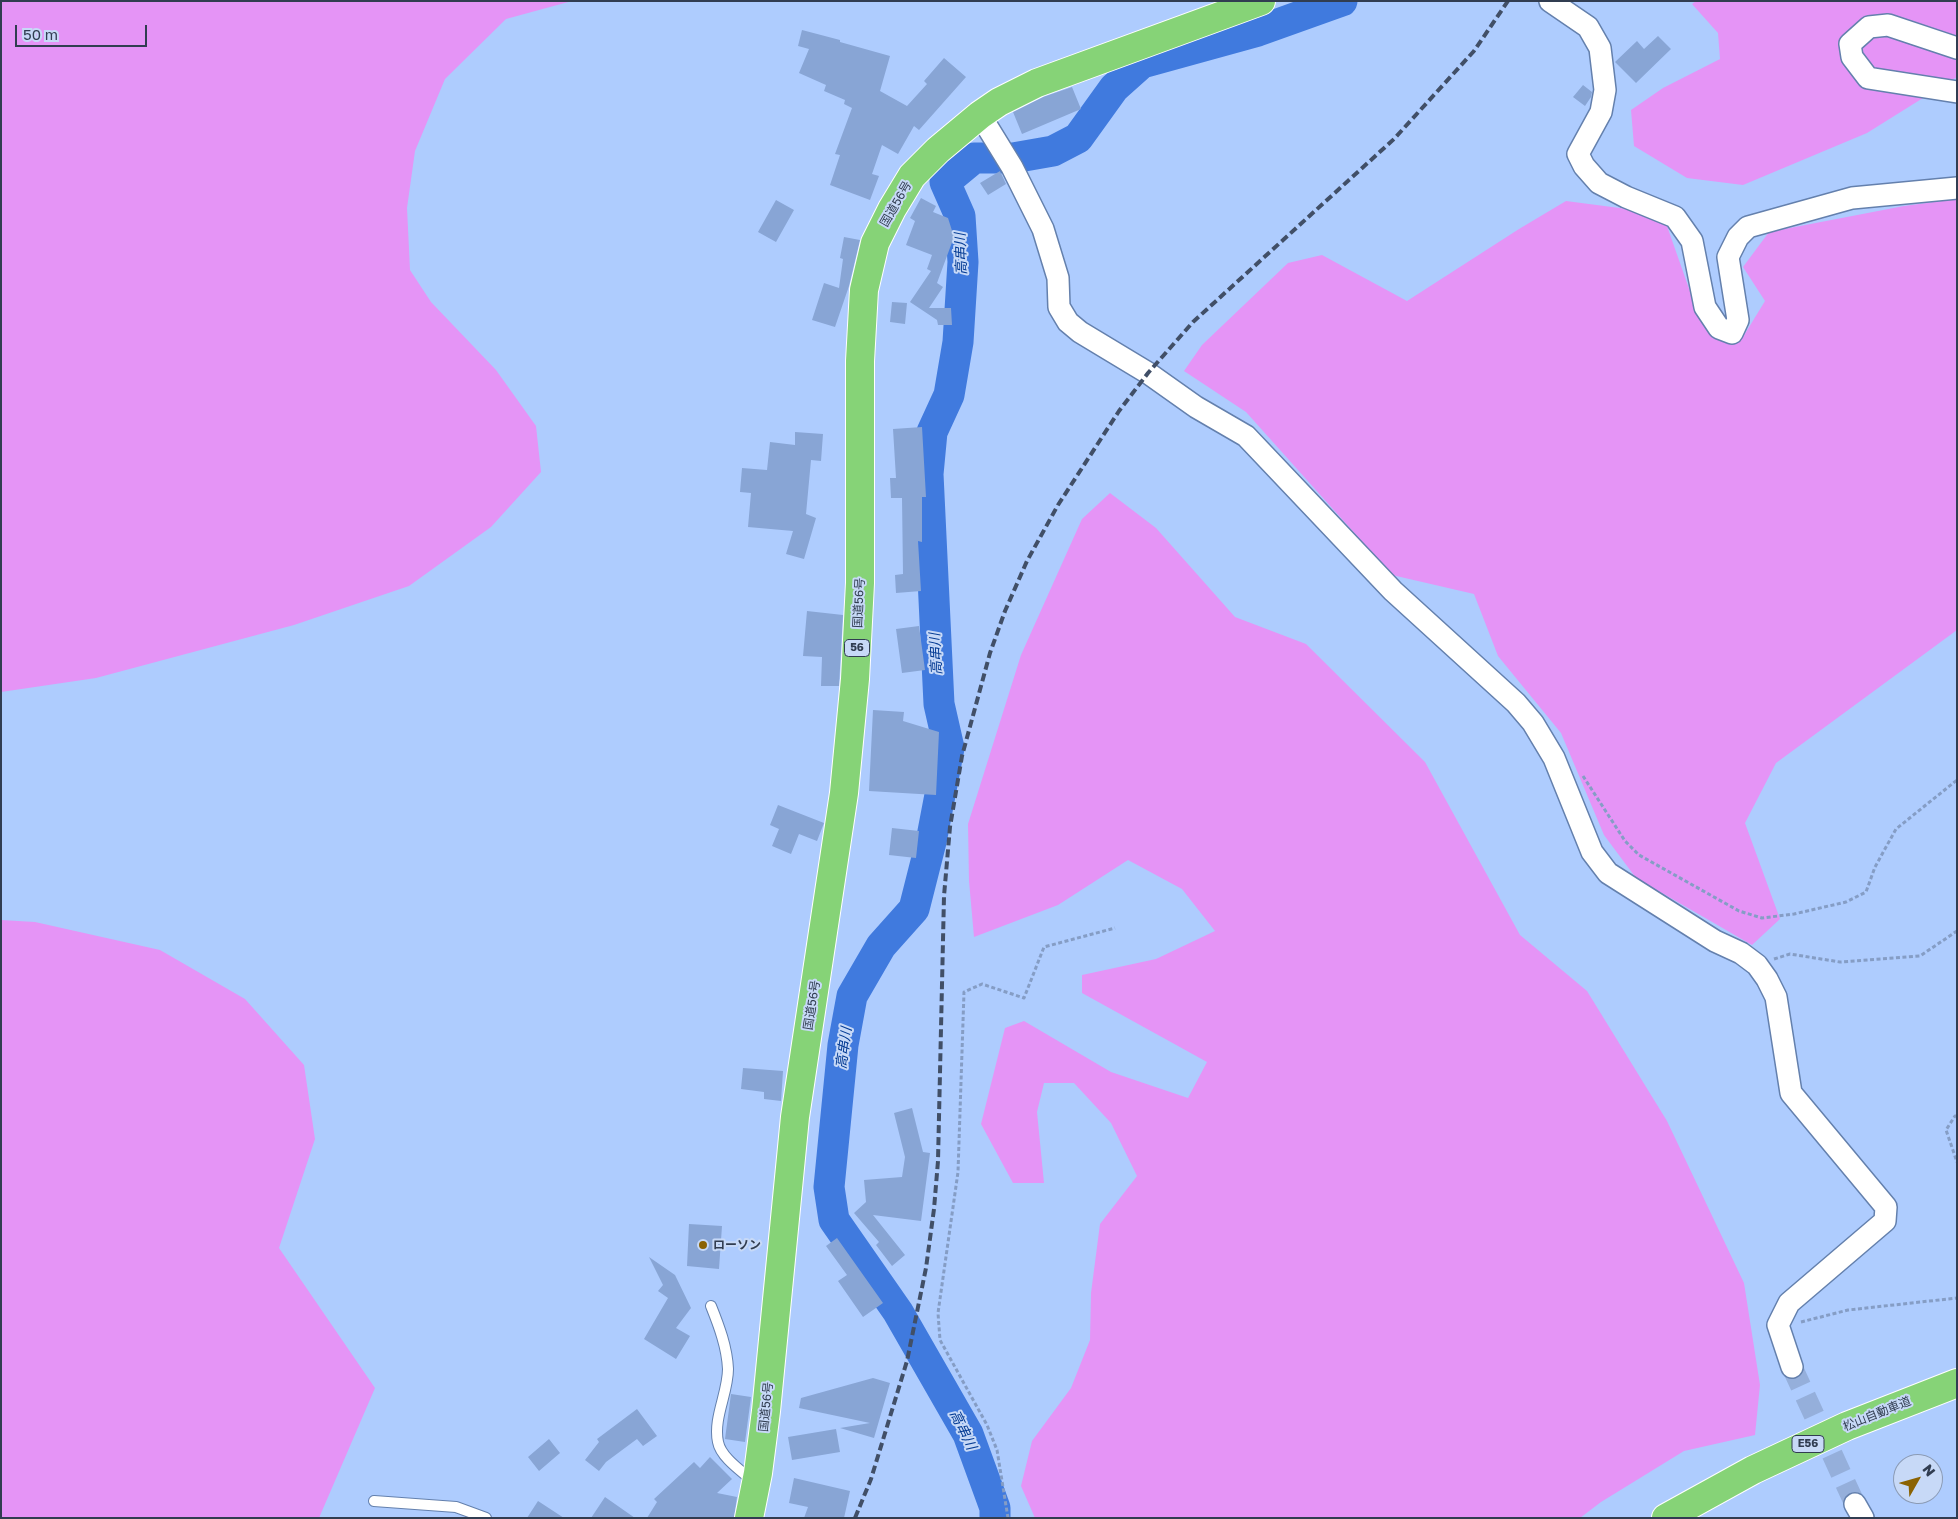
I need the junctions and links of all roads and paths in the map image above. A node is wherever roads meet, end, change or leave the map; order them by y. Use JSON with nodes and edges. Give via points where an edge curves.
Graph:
{"nodes":[{"id":1,"x":1261,"y":1,"type":"edge"},
{"id":2,"x":1550,"y":1,"type":"edge"},
{"id":3,"x":1957,"y":48,"type":"edge"},
{"id":4,"x":1957,"y":92,"type":"edge"},
{"id":5,"x":980,"y":115,"type":"junction"},
{"id":6,"x":1957,"y":188,"type":"edge"},
{"id":7,"x":1554,"y":758,"type":"junction"},
{"id":8,"x":1957,"y":780,"type":"edge"},
{"id":9,"x":1115,"y":928,"type":"dead end"},
{"id":10,"x":1957,"y":931,"type":"edge"},
{"id":11,"x":1757,"y":965,"type":"junction"},
{"id":12,"x":1957,"y":1116,"type":"edge"},
{"id":13,"x":1957,"y":1162,"type":"edge"},
{"id":14,"x":1957,"y":1298,"type":"edge"},
{"id":15,"x":711,"y":1306,"type":"dead end"},
{"id":16,"x":1781,"y":1333,"type":"junction"},
{"id":17,"x":1792,"y":1367,"type":"tunnel mouth"},
{"id":18,"x":1957,"y":1383,"type":"edge"},
{"id":19,"x":756,"y":1484,"type":"junction"},
{"id":20,"x":374,"y":1501,"type":"dead end"},
{"id":21,"x":486,"y":1518,"type":"edge"},
{"id":22,"x":749,"y":1518,"type":"edge"},
{"id":23,"x":1008,"y":1518,"type":"edge"},
{"id":24,"x":1666,"y":1518,"type":"edge"}],
"edges":[{"from":1,"to":5,"type":"highway","name":"国道56号","number":"56","via":[[1037,83]]},
{"from":2,"to":6,"type":"street","via":[[1588,27],[1600,48],[1605,90],[1601,112],[1578,154],[1584,166],[1599,184],[1675,217],[1692,241],[1705,307],[1719,328],[1732,333],[1738,320],[1728,257],[1738,237],[1748,228],[1852,198]]},
{"from":3,"to":4,"type":"street","via":[[1888,25],[1869,27],[1850,44],[1852,57],[1868,78]]},
{"from":5,"to":7,"type":"street","via":[[1012,167],[1043,229],[1058,278],[1059,307],[1068,322],[1196,407],[1246,436],[1393,591],[1516,703],[1533,723]]},
{"from":5,"to":19,"type":"highway","name":"国道56号","number":"56","via":[[912,176],[875,243],[864,290],[860,361],[860,583],[855,679],[844,793],[795,1117]]},
{"from":7,"to":8,"type":"path","via":[[1585,778],[1625,841],[1639,854],[1739,911],[1762,918],[1846,902],[1866,892],[1896,830]]},
{"from":7,"to":11,"type":"street","via":[[1592,852],[1608,873]]},
{"from":9,"to":23,"type":"path","via":[[1044,947],[1024,998],[982,984],[964,992],[958,1172],[938,1314],[940,1340],[988,1424],[998,1450]]},
{"from":10,"to":11,"type":"path","via":[[1920,956],[1840,962],[1790,954]]},
{"from":11,"to":16,"type":"street","via":[[1776,997],[1791,1093],[1886,1207],[1885,1221],[1789,1302],[1778,1325]]},
{"from":12,"to":13,"type":"path","via":[[1946,1130]]},
{"from":14,"to":16,"type":"path","via":[[1848,1310],[1807,1320]]},
{"from":15,"to":19,"type":"lane","via":[[723,1337],[728,1370],[718,1443],[726,1456]]},
{"from":16,"to":17,"type":"street"},
{"from":18,"to":24,"type":"highway","name":"松山自動車道","number":"E56","via":[[1753,1470]]},
{"from":19,"to":22,"type":"highway","name":"国道56号","number":"56"},
{"from":20,"to":21,"type":"lane","via":[[456,1507]]}]}
